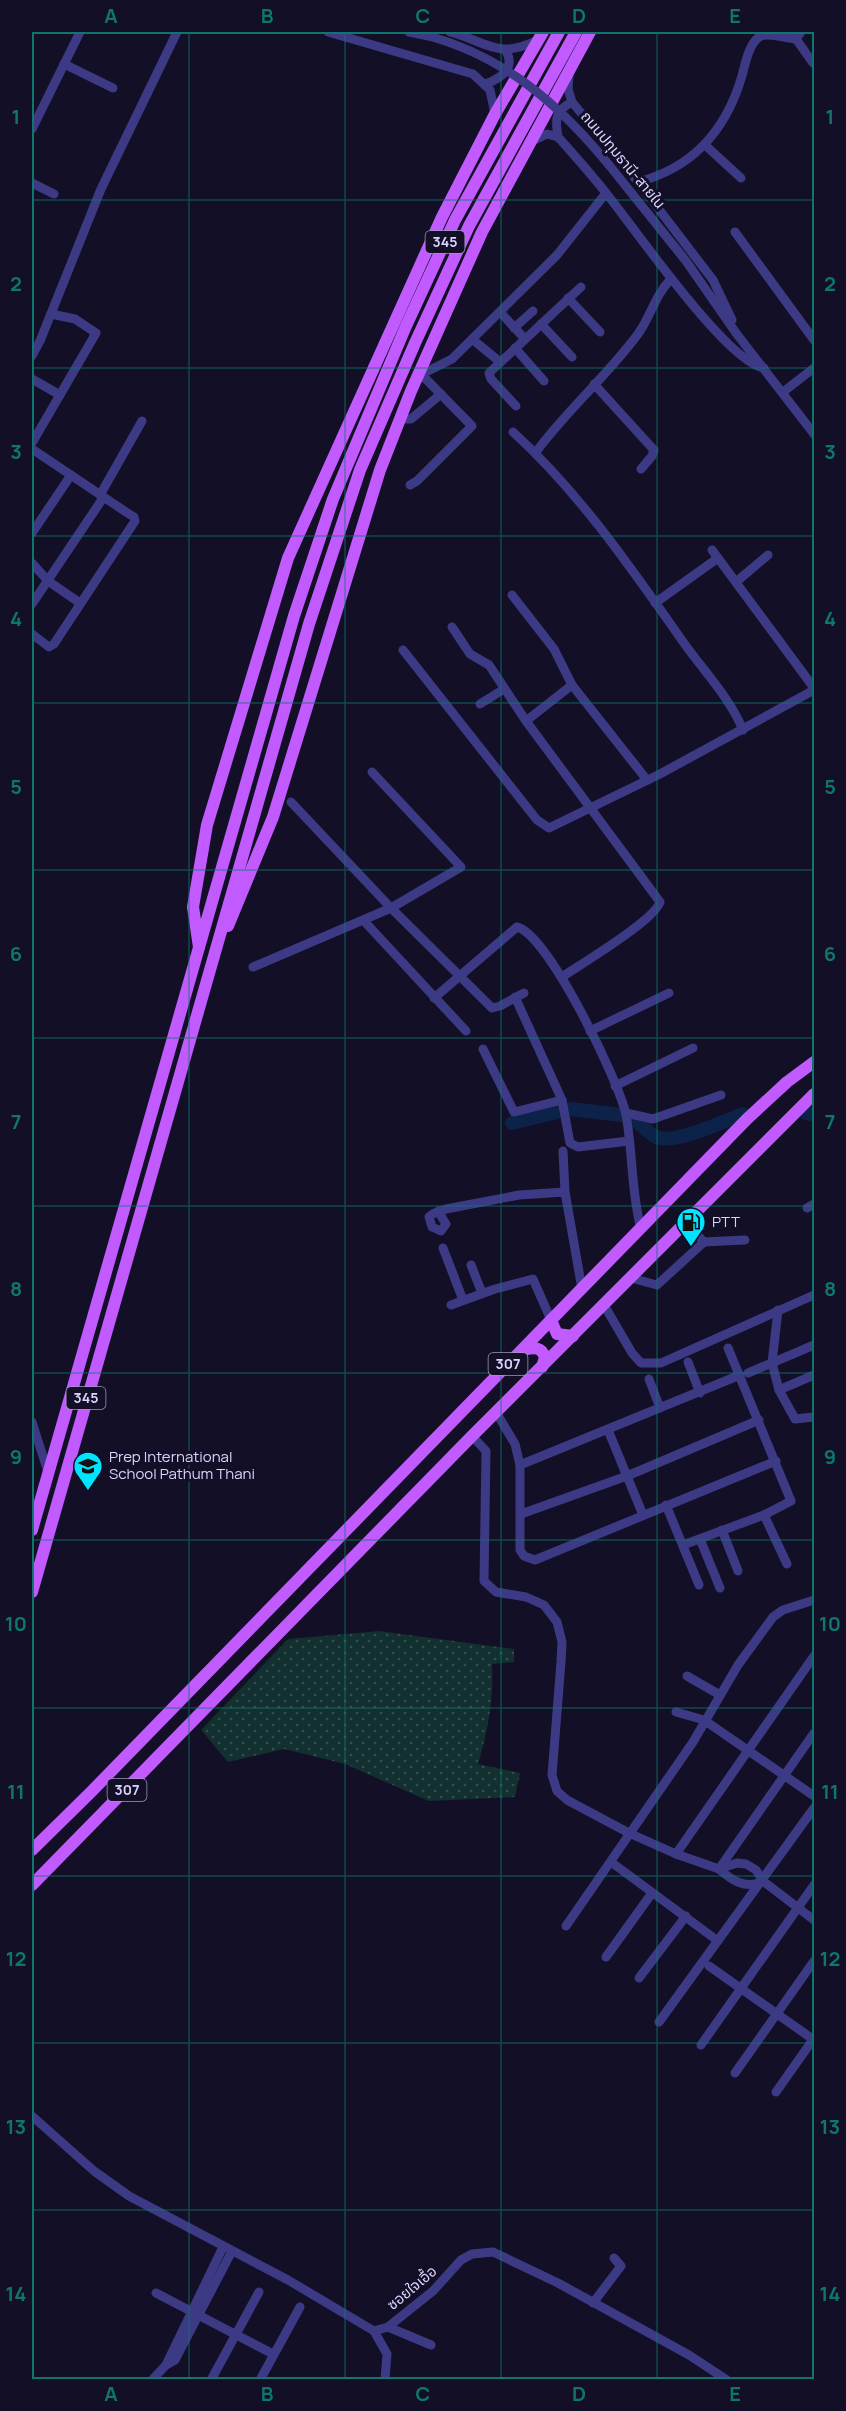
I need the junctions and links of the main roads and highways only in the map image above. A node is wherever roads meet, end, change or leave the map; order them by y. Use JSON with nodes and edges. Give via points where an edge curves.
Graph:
{"nodes":[{"id":1,"x":559,"y":32,"type":"edge"},
{"id":2,"x":576,"y":32,"type":"edge"},
{"id":3,"x":589,"y":32,"type":"edge"},
{"id":4,"x":541,"y":36,"type":"edge"},
{"id":5,"x":443,"y":315,"type":"junction"},
{"id":6,"x":415,"y":343,"type":"junction"},
{"id":7,"x":381,"y":348,"type":"junction"},
{"id":8,"x":387,"y":372,"type":"junction"},
{"id":9,"x":231,"y":912,"type":"junction"},
{"id":10,"x":199,"y":948,"type":"junction"},
{"id":11,"x":814,"y":1062,"type":"edge"},
{"id":12,"x":814,"y":1094,"type":"edge"},
{"id":13,"x":551,"y":1320,"type":"junction"},
{"id":14,"x":573,"y":1336,"type":"junction"},
{"id":15,"x":522,"y":1350,"type":"junction"},
{"id":16,"x":542,"y":1367,"type":"junction"},
{"id":17,"x":32,"y":1530,"type":"edge"},
{"id":18,"x":32,"y":1593,"type":"edge"},
{"id":19,"x":32,"y":1849,"type":"edge"},
{"id":20,"x":32,"y":1885,"type":"edge"}],
"edges":[{"from":1,"to":8,"type":"main road","number":"345","via":[[455,220]]},
{"from":2,"to":6,"type":"main road","number":"345","via":[[480,206]]},
{"from":3,"to":5,"type":"main road","via":[[482,232]]},
{"from":4,"to":7,"type":"main road","via":[[442,216]]},
{"from":5,"to":6,"type":"main road"},
{"from":5,"to":9,"type":"main road","via":[[377,480],[273,817]]},
{"from":6,"to":9,"type":"main road","number":"345","via":[[360,470],[309,624]]},
{"from":7,"to":8,"type":"main road"},
{"from":7,"to":10,"type":"main road","via":[[303,521],[274,597],[215,793],[193,907]]},
{"from":8,"to":10,"type":"main road","number":"345","via":[[348,462],[294,616]]},
{"from":9,"to":18,"type":"main road","number":"345","via":[[214,954]]},
{"from":10,"to":17,"type":"main road","number":"345"},
{"from":11,"to":13,"type":"main road","number":"307","via":[[768,1098]]},
{"from":12,"to":14,"type":"main road","number":"307"},
{"from":13,"to":14,"type":"main road","via":[[557,1334]]},
{"from":13,"to":15,"type":"main road","number":"307"},
{"from":14,"to":16,"type":"main road","number":"307"},
{"from":15,"to":16,"type":"main road","via":[[542,1350]]},
{"from":15,"to":19,"type":"main road","number":"307"},
{"from":16,"to":20,"type":"main road","number":"307"}]}
